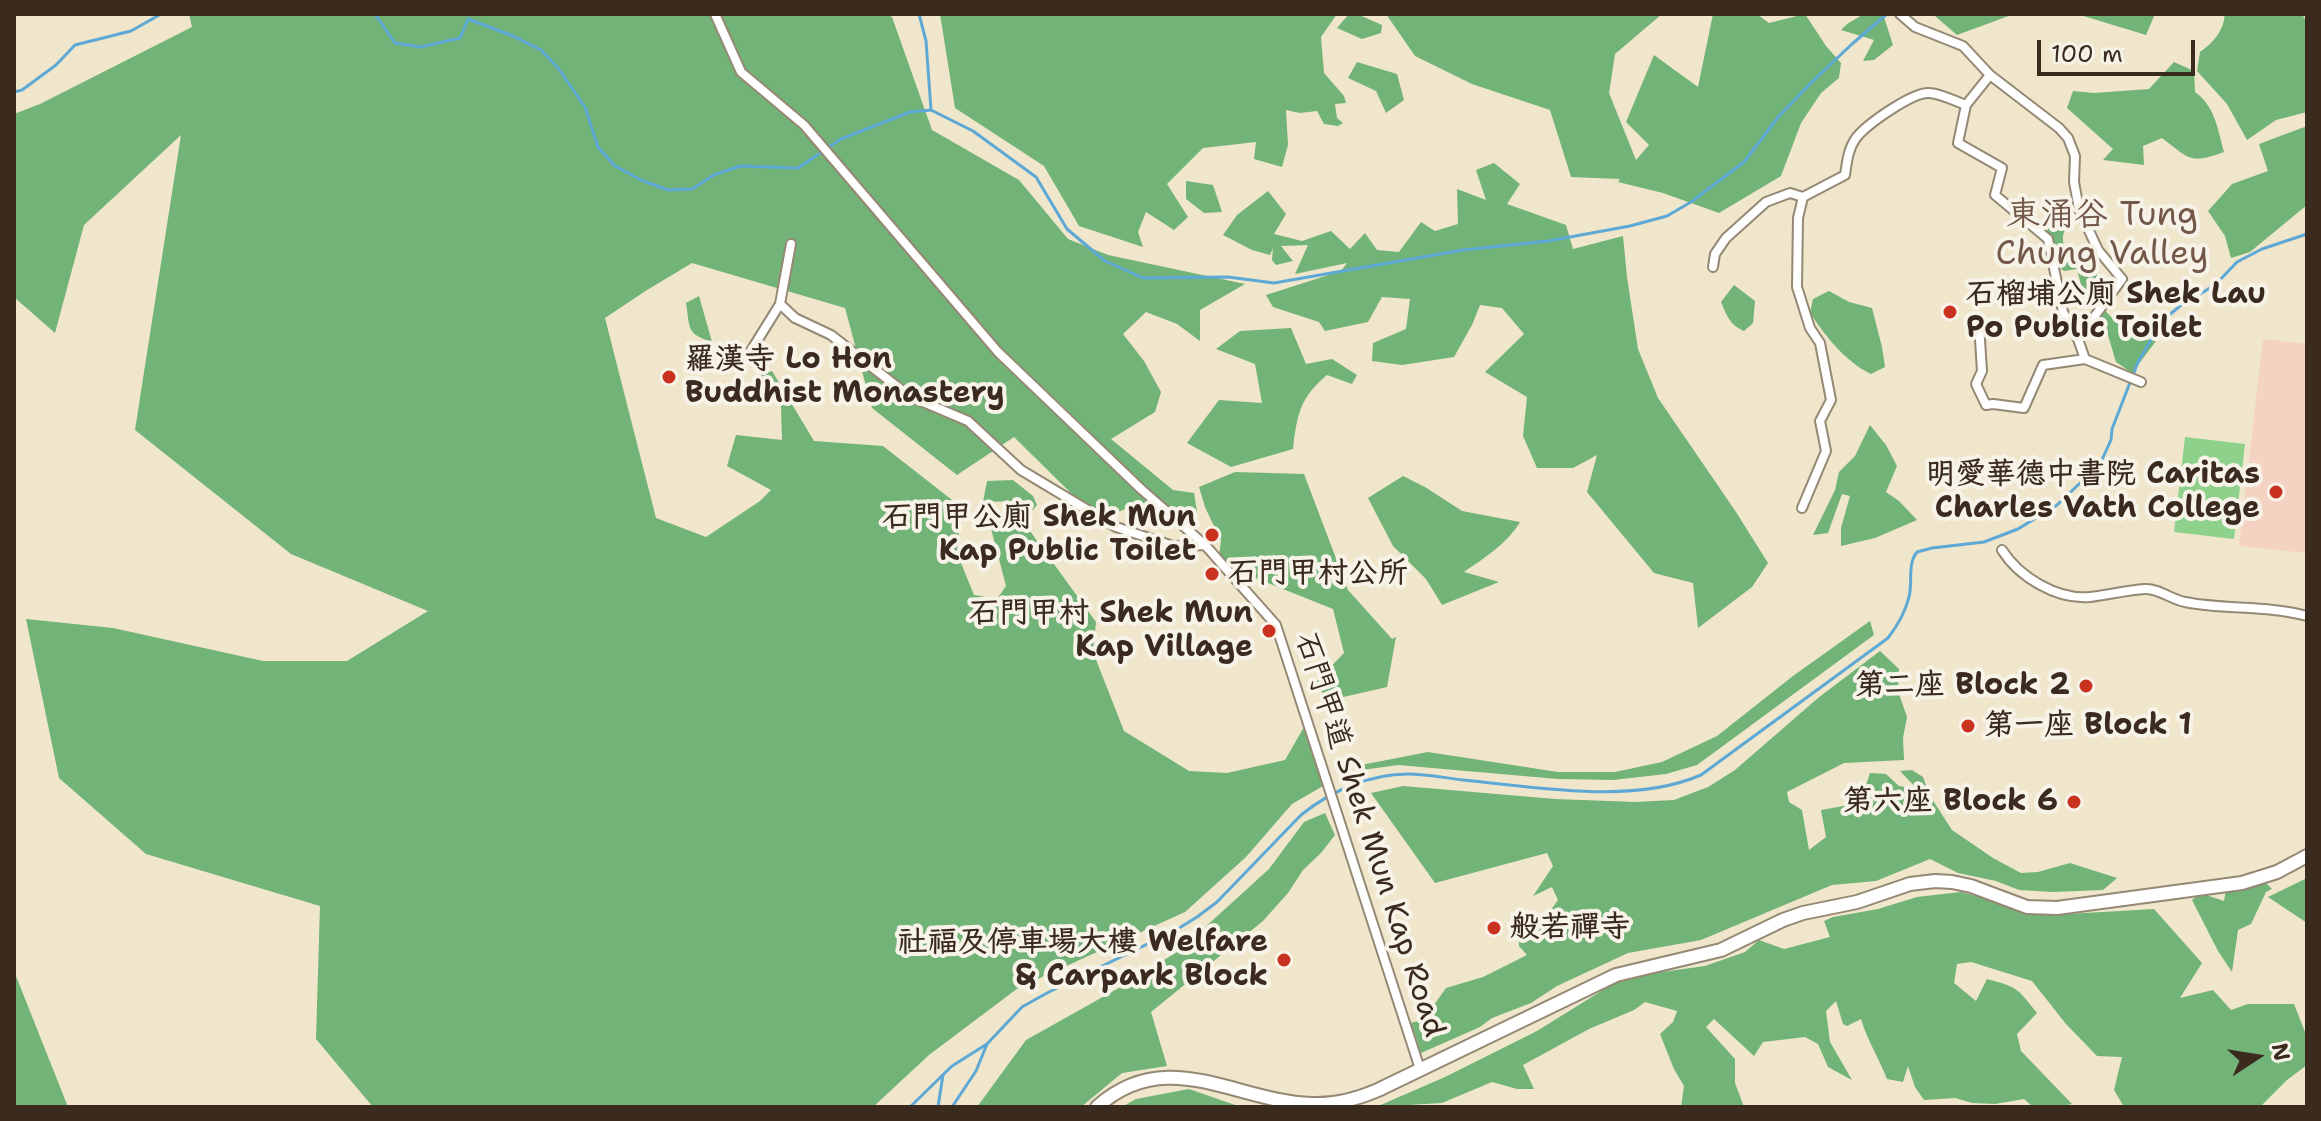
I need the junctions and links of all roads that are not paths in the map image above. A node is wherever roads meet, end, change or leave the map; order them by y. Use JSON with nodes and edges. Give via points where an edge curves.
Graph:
{"nodes":[{"id":1,"x":715,"y":14,"type":"edge"},
{"id":2,"x":1900,"y":14,"type":"edge"},
{"id":3,"x":1990,"y":75,"type":"junction"},
{"id":4,"x":1966,"y":105,"type":"junction"},
{"id":5,"x":1803,"y":197,"type":"junction"},
{"id":6,"x":791,"y":244,"type":"dead end"},
{"id":7,"x":1713,"y":267,"type":"dead end"},
{"id":8,"x":780,"y":304,"type":"junction"},
{"id":9,"x":1979,"y":324,"type":"dead end"},
{"id":10,"x":2078,"y":339,"type":"junction"},
{"id":11,"x":749,"y":354,"type":"dead end"},
{"id":12,"x":2085,"y":359,"type":"junction"},
{"id":13,"x":2138,"y":381,"type":"dead end"},
{"id":14,"x":1802,"y":508,"type":"dead end"},
{"id":15,"x":1205,"y":545,"type":"junction"},
{"id":16,"x":2002,"y":550,"type":"dead end"},
{"id":17,"x":2307,"y":616,"type":"edge"},
{"id":18,"x":2307,"y":856,"type":"edge"},
{"id":19,"x":1420,"y":1069,"type":"junction"},
{"id":20,"x":1097,"y":1107,"type":"edge"}],
"edges":[{"from":1,"to":15,"type":"street","name":"石門甲道 Shek Mun Kap Road","via":[[741,72],[804,125],[998,352]]},
{"from":2,"to":3,"type":"street","via":[[1915,27],[1963,46]]},
{"from":3,"to":4,"type":"street"},
{"from":3,"to":10,"type":"street","via":[[2068,138],[2075,156],[2079,209],[2098,250],[2122,279]]},
{"from":4,"to":5,"type":"street","via":[[1931,93],[1900,103],[1857,137],[1845,175]]},
{"from":4,"to":10,"type":"street","via":[[1958,143],[2002,168],[1995,195],[2048,239],[2063,312]]},
{"from":5,"to":7,"type":"street","via":[[1790,193],[1766,202],[1726,238]]},
{"from":5,"to":14,"type":"street","via":[[1797,287],[1820,343],[1831,400],[1820,421],[1826,451]]},
{"from":6,"to":8,"type":"street"},
{"from":8,"to":11,"type":"street"},
{"from":8,"to":15,"type":"street","via":[[795,318],[831,335],[909,396],[968,421],[1021,470],[1116,527],[1173,546]]},
{"from":9,"to":12,"type":"street","via":[[1982,371],[1976,384],[1986,405],[2024,408],[2043,365]]},
{"from":10,"to":12,"type":"street"},
{"from":12,"to":13,"type":"street"},
{"from":15,"to":19,"type":"street","name":"石門甲道 Shek Mun Kap Road","via":[[1276,625]]},
{"from":16,"to":17,"type":"street","via":[[2024,575],[2063,593],[2086,597],[2148,588],[2184,602]]},
{"from":18,"to":19,"type":"main road","via":[[2242,883],[2042,909],[1971,886],[1922,881],[1794,915],[1721,950],[1616,975]]},
{"from":19,"to":20,"type":"main road","via":[[1340,1103],[1298,1103],[1199,1079],[1166,1077],[1127,1087]]}]}
